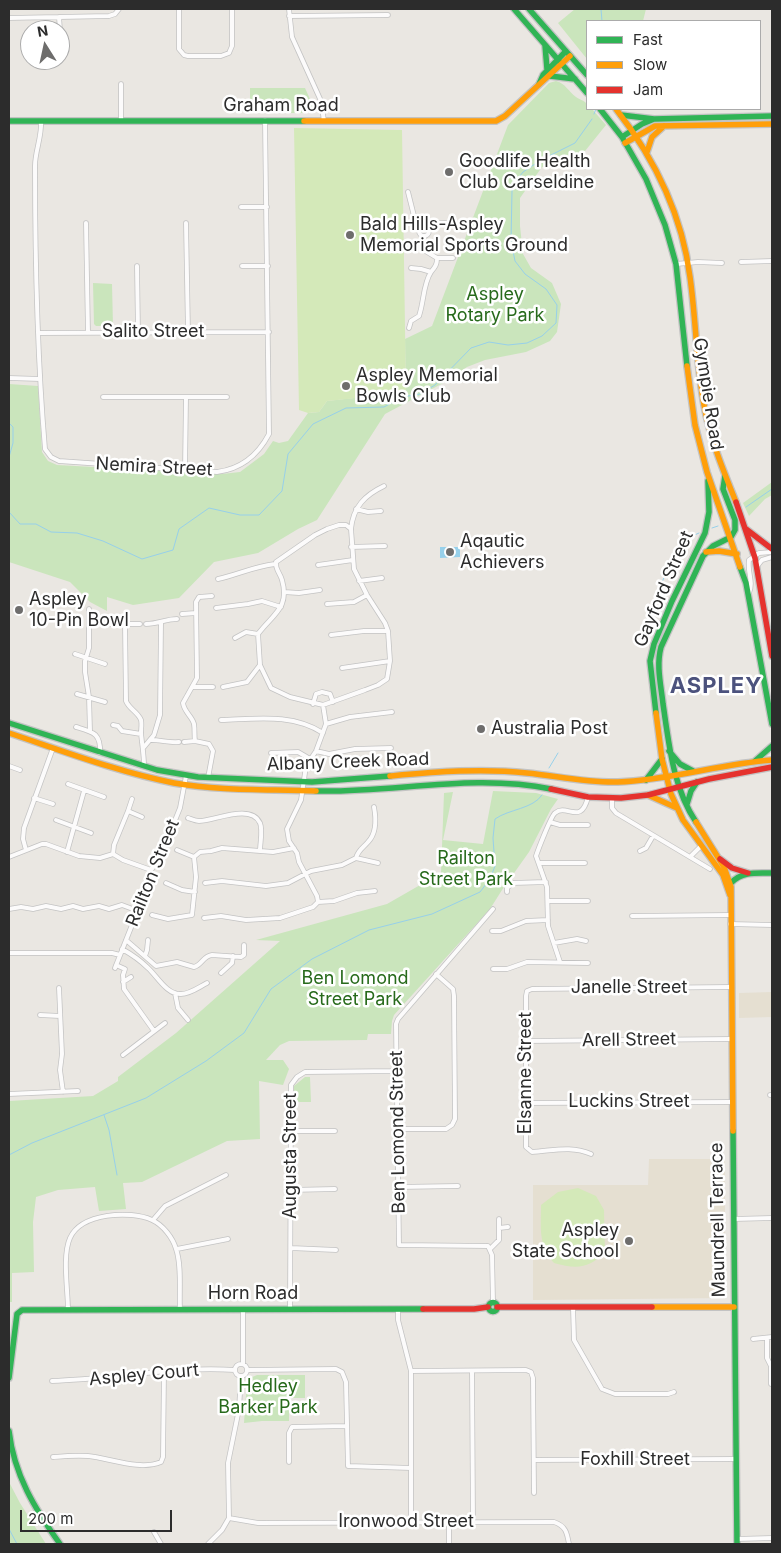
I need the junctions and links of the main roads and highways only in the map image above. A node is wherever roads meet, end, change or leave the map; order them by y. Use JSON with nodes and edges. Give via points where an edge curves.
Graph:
{"nodes":[{"id":1,"x":514,"y":9,"type":"edge"},
{"id":2,"x":530,"y":9,"type":"edge"},
{"id":3,"x":545,"y":45,"type":"junction"},
{"id":4,"x":568,"y":54,"type":"junction"},
{"id":5,"x":560,"y":62,"type":"junction"},
{"id":6,"x":547,"y":69,"type":"junction"},
{"id":7,"x":586,"y":74,"type":"edge"},
{"id":8,"x":550,"y":76,"type":"junction"},
{"id":9,"x":575,"y":79,"type":"junction"},
{"id":10,"x":539,"y":84,"type":"junction"},
{"id":11,"x":586,"y":92,"type":"edge"},
{"id":12,"x":601,"y":110,"type":"edge"},
{"id":13,"x":617,"y":110,"type":"edge"},
{"id":14,"x":621,"y":116,"type":"junction"},
{"id":15,"x":772,"y":116,"type":"edge"},
{"id":16,"x":654,"y":119,"type":"junction"},
{"id":17,"x":9,"y":121,"type":"edge"},
{"id":18,"x":772,"y":124,"type":"edge"},
{"id":19,"x":664,"y":126,"type":"junction"},
{"id":20,"x":633,"y":130,"type":"junction"},
{"id":21,"x":637,"y":136,"type":"junction"},
{"id":22,"x":624,"y":140,"type":"junction"},
{"id":23,"x":647,"y":152,"type":"junction"},
{"id":24,"x":707,"y":472,"type":"junction"},
{"id":25,"x":725,"y":474,"type":"junction"},
{"id":26,"x":746,"y":529,"type":"junction"},
{"id":27,"x":730,"y":537,"type":"junction"},
{"id":28,"x":772,"y":550,"type":"edge"},
{"id":29,"x":706,"y":552,"type":"junction"},
{"id":30,"x":737,"y":554,"type":"junction"},
{"id":31,"x":772,"y":656,"type":"edge"},
{"id":32,"x":9,"y":723,"type":"edge"},
{"id":33,"x":772,"y":724,"type":"edge"},
{"id":34,"x":9,"y":733,"type":"edge"},
{"id":35,"x":772,"y":746,"type":"edge"},
{"id":36,"x":670,"y":751,"type":"junction"},
{"id":37,"x":662,"y":759,"type":"junction"},
{"id":38,"x":772,"y":760,"type":"edge"},
{"id":39,"x":755,"y":761,"type":"junction"},
{"id":40,"x":772,"y":767,"type":"edge"},
{"id":41,"x":693,"y":771,"type":"junction"},
{"id":42,"x":674,"y":775,"type":"junction"},
{"id":43,"x":666,"y":777,"type":"junction"},
{"id":44,"x":646,"y":780,"type":"junction"},
{"id":45,"x":697,"y":782,"type":"junction"},
{"id":46,"x":679,"y":788,"type":"junction"},
{"id":47,"x":670,"y":790,"type":"junction"},
{"id":48,"x":648,"y":796,"type":"junction"},
{"id":49,"x":687,"y":804,"type":"junction"},
{"id":50,"x":677,"y":808,"type":"junction"},
{"id":51,"x":720,"y":859,"type":"junction"},
{"id":52,"x":748,"y":873,"type":"junction"},
{"id":53,"x":772,"y":873,"type":"edge"},
{"id":54,"x":731,"y":883,"type":"junction"},
{"id":55,"x":730,"y":895,"type":"junction"},
{"id":56,"x":734,"y":1307,"type":"junction"},
{"id":57,"x":9,"y":1378,"type":"edge"},
{"id":58,"x":9,"y":1431,"type":"edge"},
{"id":59,"x":737,"y":1541,"type":"edge"},
{"id":60,"x":60,"y":1544,"type":"edge"}],
"edges":[{"from":1,"to":3,"type":"main road"},
{"from":2,"to":4,"type":"main road"},
{"from":3,"to":5,"type":"main road"},
{"from":3,"to":6,"type":"main road"},
{"from":4,"to":5,"type":"main road","name":"Graham Road"},
{"from":4,"to":7,"type":"main road"},
{"from":5,"to":6,"type":"main road","name":"Graham Road"},
{"from":5,"to":8,"type":"main road","name":"Graham Road"},
{"from":5,"to":9,"type":"main road"},
{"from":6,"to":10,"type":"main road","name":"Graham Road"},
{"from":8,"to":9,"type":"main road"},
{"from":8,"to":10,"type":"main road","name":"Graham Road"},
{"from":9,"to":11,"type":"main road"},
{"from":10,"to":17,"type":"main road","name":"Graham Road","via":[[506,116],[496,121]]},
{"from":12,"to":22,"type":"main road","name":"Gympie Road"},
{"from":13,"to":14,"type":"main road","name":"Gympie Road"},
{"from":14,"to":16,"type":"main road"},
{"from":14,"to":20,"type":"main road","name":"Gympie Road"},
{"from":15,"to":16,"type":"main road"},
{"from":16,"to":20,"type":"main road"},
{"from":18,"to":19,"type":"main road"},
{"from":19,"to":21,"type":"main road","via":[[650,127]]},
{"from":19,"to":23,"type":"main road","via":[[651,138]]},
{"from":20,"to":21,"type":"main road","name":"Gympie Road"},
{"from":20,"to":22,"type":"main road"},
{"from":21,"to":22,"type":"main road"},
{"from":21,"to":23,"type":"main road","name":"Gympie Road"},
{"from":22,"to":24,"type":"main road","name":"Gympie Road","via":[[658,206],[676,264],[691,403]]},
{"from":23,"to":25,"type":"main road","name":"Gympie Road","via":[[680,229],[688,263],[702,393]]},
{"from":24,"to":27,"type":"main road","name":"Gympie Road"},
{"from":24,"to":37,"type":"main road","name":"Gayford Street","via":[[708,524],[672,601],[651,656]]},
{"from":25,"to":26,"type":"main road","name":"Gympie Road"},
{"from":25,"to":27,"type":"main road","via":[[723,488],[736,525]]},
{"from":26,"to":28,"type":"main road"},
{"from":26,"to":31,"type":"main road","name":"Gympie Road","via":[[754,555]]},
{"from":27,"to":29,"type":"main road","name":"Gayford Street"},
{"from":27,"to":30,"type":"main road","name":"Gympie Road"},
{"from":29,"to":30,"type":"main road"},
{"from":29,"to":36,"type":"main road","name":"Gayford Street","via":[[659,654]]},
{"from":30,"to":33,"type":"main road","name":"Gympie Road","via":[[748,595]]},
{"from":32,"to":44,"type":"main road","name":"Albany Creek Road","via":[[144,767],[208,778],[304,782],[465,771],[527,773],[602,782]]},
{"from":34,"to":48,"type":"main road","name":"Albany Creek Road","via":[[139,775],[185,785],[302,791],[493,782],[531,785],[588,797]]},
{"from":35,"to":39,"type":"main road"},
{"from":36,"to":41,"type":"main road","via":[[680,764]]},
{"from":36,"to":42,"type":"main road","name":"Gayford Street"},
{"from":37,"to":43,"type":"main road","name":"Gayford Street"},
{"from":37,"to":44,"type":"main road"},
{"from":38,"to":39,"type":"main road","name":"Albany Creek Road"},
{"from":39,"to":41,"type":"main road","name":"Albany Creek Road"},
{"from":40,"to":45,"type":"main road","name":"Albany Creek Road"},
{"from":41,"to":42,"type":"main road","name":"Albany Creek Road"},
{"from":42,"to":43,"type":"main road","name":"Albany Creek Road"},
{"from":42,"to":46,"type":"main road","name":"Maundrell Terrace"},
{"from":43,"to":44,"type":"main road","name":"Albany Creek Road"},
{"from":43,"to":47,"type":"main road","name":"Maundrell Terrace"},
{"from":45,"to":46,"type":"main road","name":"Albany Creek Road"},
{"from":45,"to":49,"type":"main road"},
{"from":46,"to":47,"type":"main road","name":"Albany Creek Road"},
{"from":46,"to":49,"type":"main road","name":"Maundrell Terrace"},
{"from":47,"to":48,"type":"main road","name":"Albany Creek Road"},
{"from":47,"to":50,"type":"main road","name":"Maundrell Terrace"},
{"from":48,"to":50,"type":"main road"},
{"from":49,"to":51,"type":"main road","name":"Maundrell Terrace"},
{"from":50,"to":55,"type":"main road","name":"Maundrell Terrace","via":[[723,875]]},
{"from":51,"to":52,"type":"main road","via":[[732,868]]},
{"from":51,"to":54,"type":"main road","name":"Maundrell Terrace"},
{"from":52,"to":53,"type":"main road"},
{"from":52,"to":54,"type":"main road","via":[[736,876]]},
{"from":54,"to":55,"type":"main road","name":"Maundrell Terrace"},
{"from":55,"to":56,"type":"main road","name":"Maundrell Terrace"},
{"from":56,"to":57,"type":"main road","name":"Horn Road","via":[[493,1306],[18,1312]]},
{"from":56,"to":59,"type":"main road","name":"Maundrell Terrace"},
{"from":58,"to":60,"type":"main road","via":[[15,1467],[39,1514]]}]}
